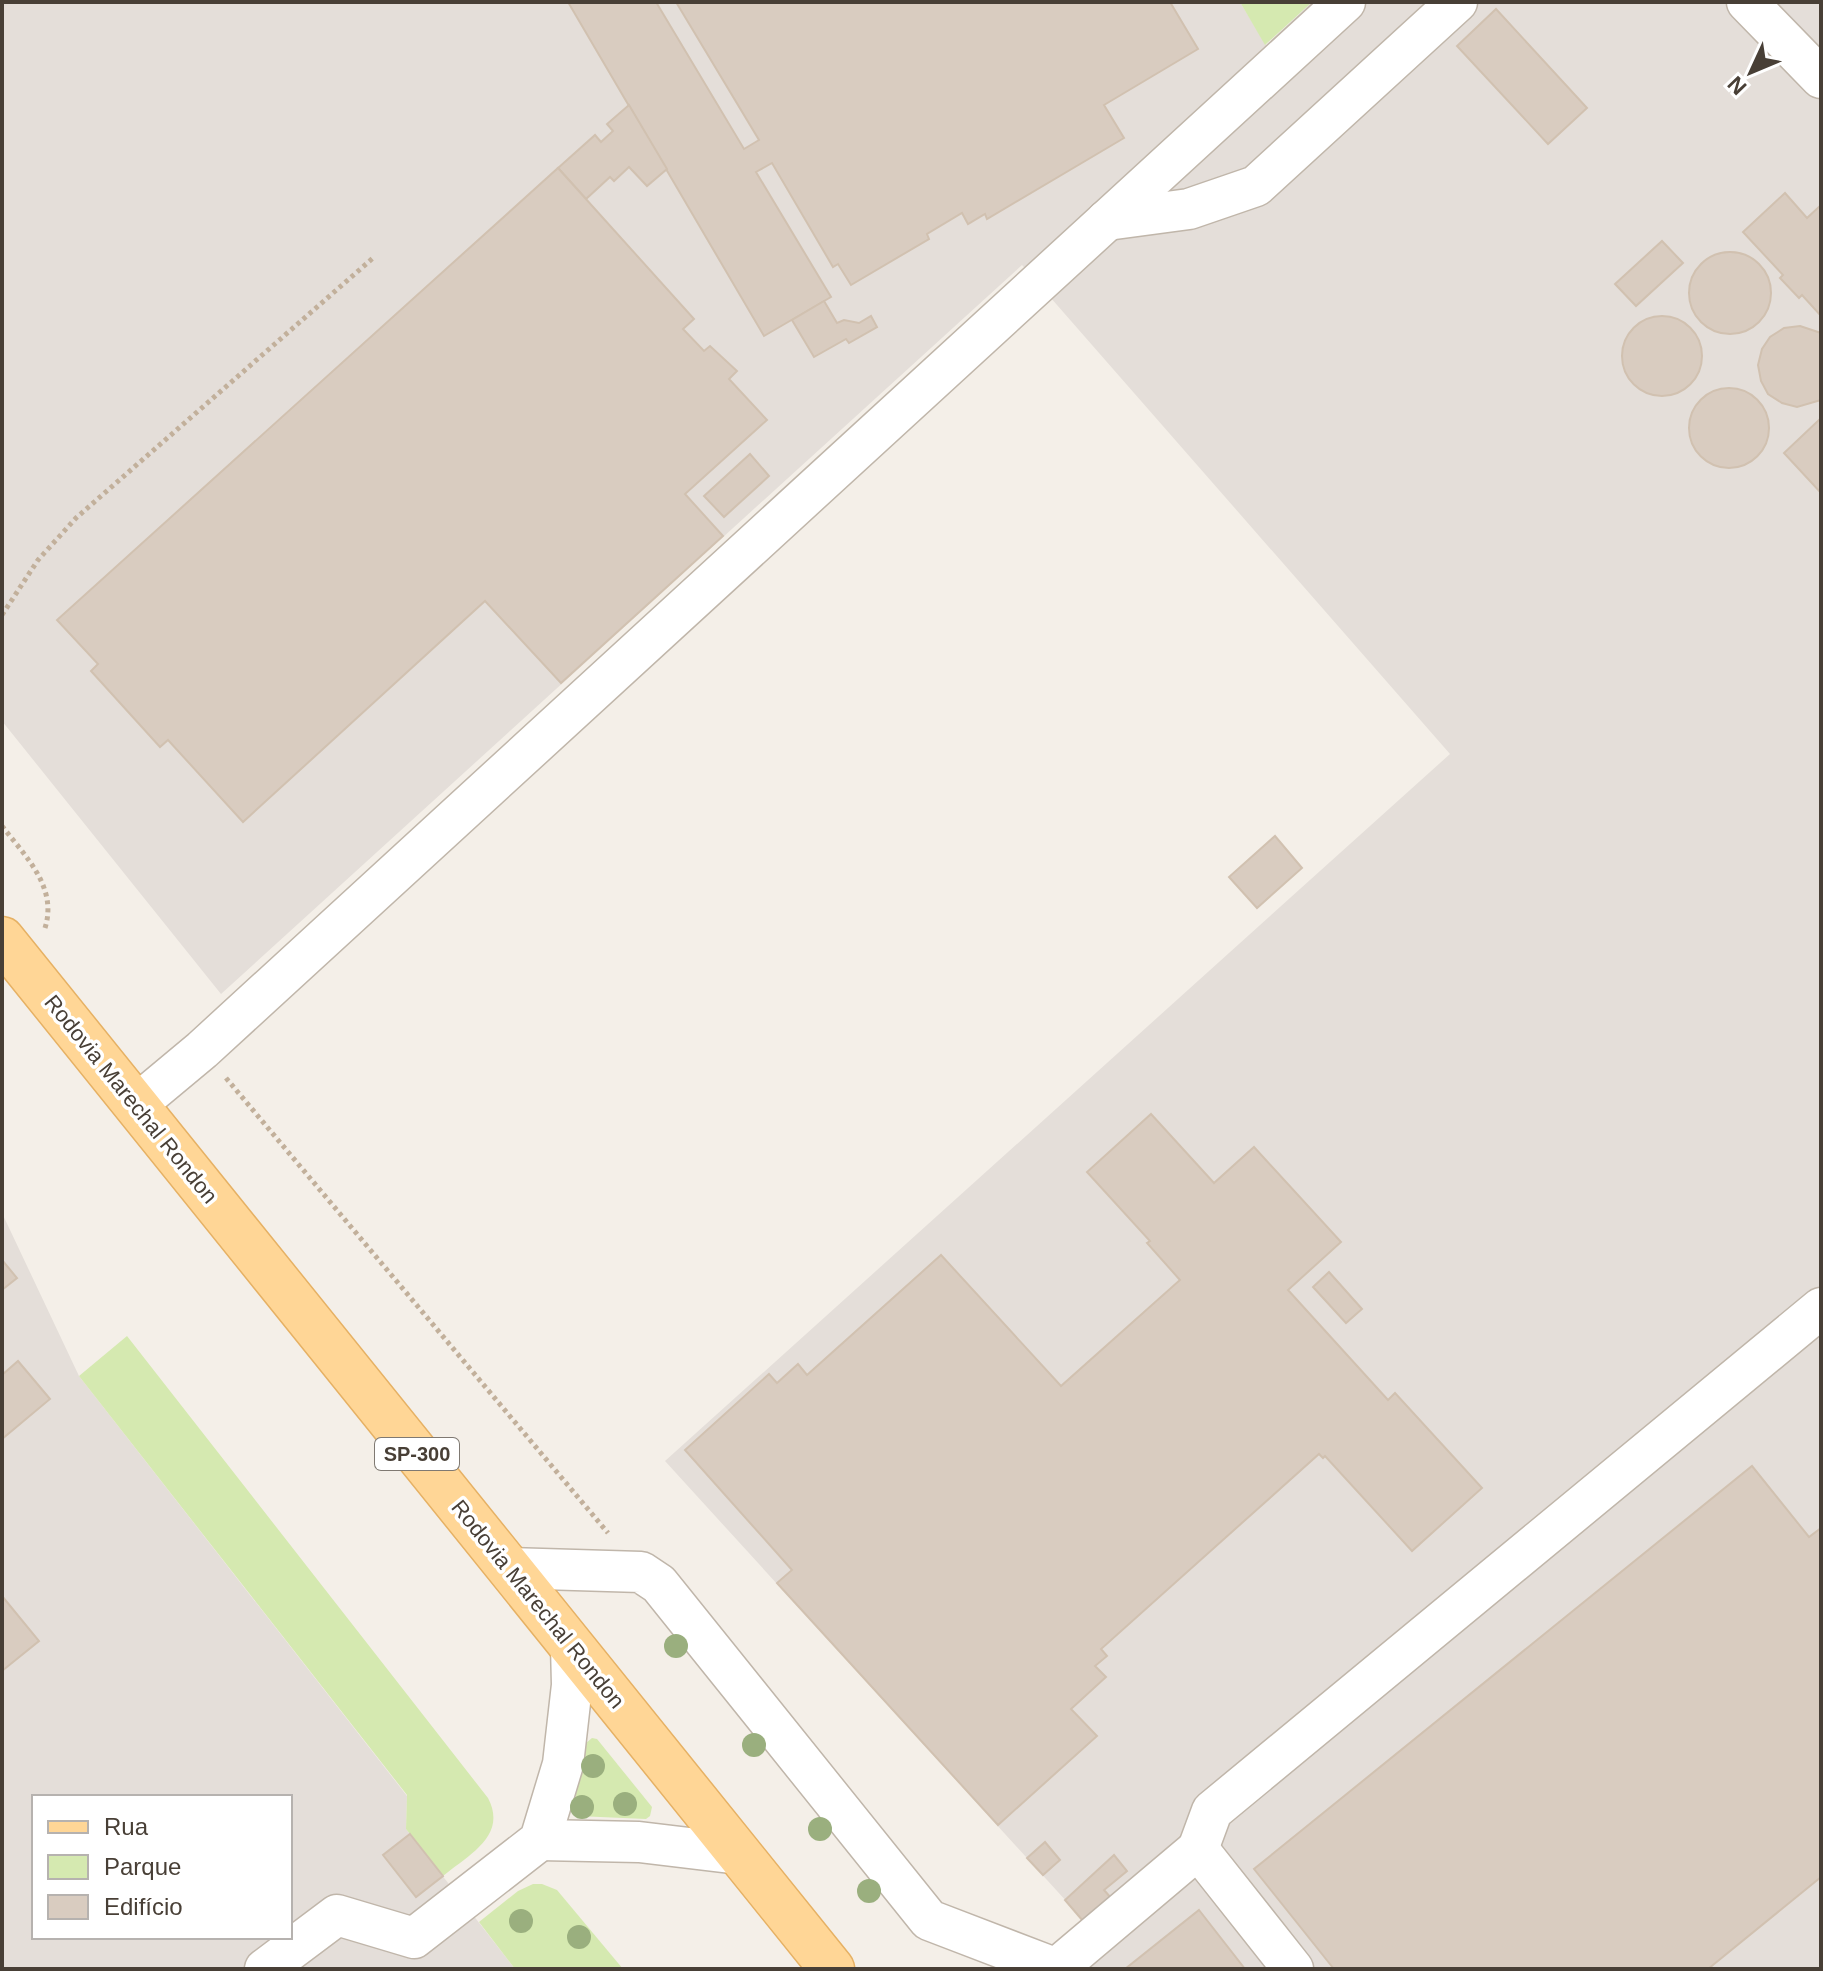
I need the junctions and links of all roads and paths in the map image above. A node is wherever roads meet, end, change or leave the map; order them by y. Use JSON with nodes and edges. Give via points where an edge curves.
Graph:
{"nodes":[{"id":1,"x":1345,"y":2,"type":"edge"},
{"id":2,"x":1457,"y":2,"type":"edge"},
{"id":3,"x":1747,"y":2,"type":"edge"},
{"id":4,"x":1821,"y":78,"type":"edge"},
{"id":5,"x":1107,"y":220,"type":"junction"},
{"id":6,"x":373,"y":258,"type":"dead end"},
{"id":7,"x":2,"y":615,"type":"edge"},
{"id":8,"x":2,"y":826,"type":"edge"},
{"id":9,"x":2,"y":939,"type":"edge"},
{"id":10,"x":31,"y":975,"type":"junction"},
{"id":11,"x":202,"y":1050,"type":"junction"},
{"id":12,"x":136,"y":1105,"type":"junction"},
{"id":13,"x":1821,"y":1308,"type":"edge"},
{"id":14,"x":509,"y":1568,"type":"junction"},
{"id":15,"x":641,"y":1572,"type":"junction"},
{"id":16,"x":571,"y":1645,"type":"junction"},
{"id":17,"x":540,"y":1840,"type":"junction"},
{"id":18,"x":1198,"y":1849,"type":"junction"},
{"id":19,"x":739,"y":1854,"type":"junction"},
{"id":20,"x":265,"y":1969,"type":"edge"},
{"id":21,"x":832,"y":1969,"type":"edge"},
{"id":22,"x":1057,"y":1969,"type":"edge"},
{"id":23,"x":1293,"y":1969,"type":"edge"}],
"edges":[{"from":1,"to":5,"type":"street"},
{"from":2,"to":5,"type":"street","via":[[1256,186],[1189,209]]},
{"from":3,"to":4,"type":"street"},
{"from":5,"to":11,"type":"street"},
{"from":6,"to":7,"type":"path","via":[[76,518],[38,560]]},
{"from":8,"to":10,"type":"path","via":[[48,894],[49,917]]},
{"from":9,"to":10,"type":"main road","name":"Rodovia Marechal Rondon","number":"SP-300"},
{"from":10,"to":12,"type":"main road","name":"Rodovia Marechal Rondon","number":"SP-300"},
{"from":11,"to":12,"type":"street"},
{"from":11,"to":15,"type":"path"},
{"from":12,"to":14,"type":"main road","name":"Rodovia Marechal Rondon","number":"SP-300"},
{"from":13,"to":18,"type":"street","via":[[1212,1811]]},
{"from":14,"to":15,"type":"street"},
{"from":14,"to":16,"type":"main road","name":"Rodovia Marechal Rondon","number":"SP-300"},
{"from":15,"to":22,"type":"street","via":[[659,1584],[929,1920]]},
{"from":16,"to":17,"type":"street","via":[[563,1764]]},
{"from":16,"to":19,"type":"main road","name":"Rodovia Marechal Rondon","number":"SP-300"},
{"from":17,"to":19,"type":"street","via":[[639,1842]]},
{"from":17,"to":20,"type":"street","via":[[414,1938],[337,1915]]},
{"from":18,"to":22,"type":"street"},
{"from":18,"to":23,"type":"street"},
{"from":19,"to":21,"type":"main road","name":"Rodovia Marechal Rondon","number":"SP-300"}]}
